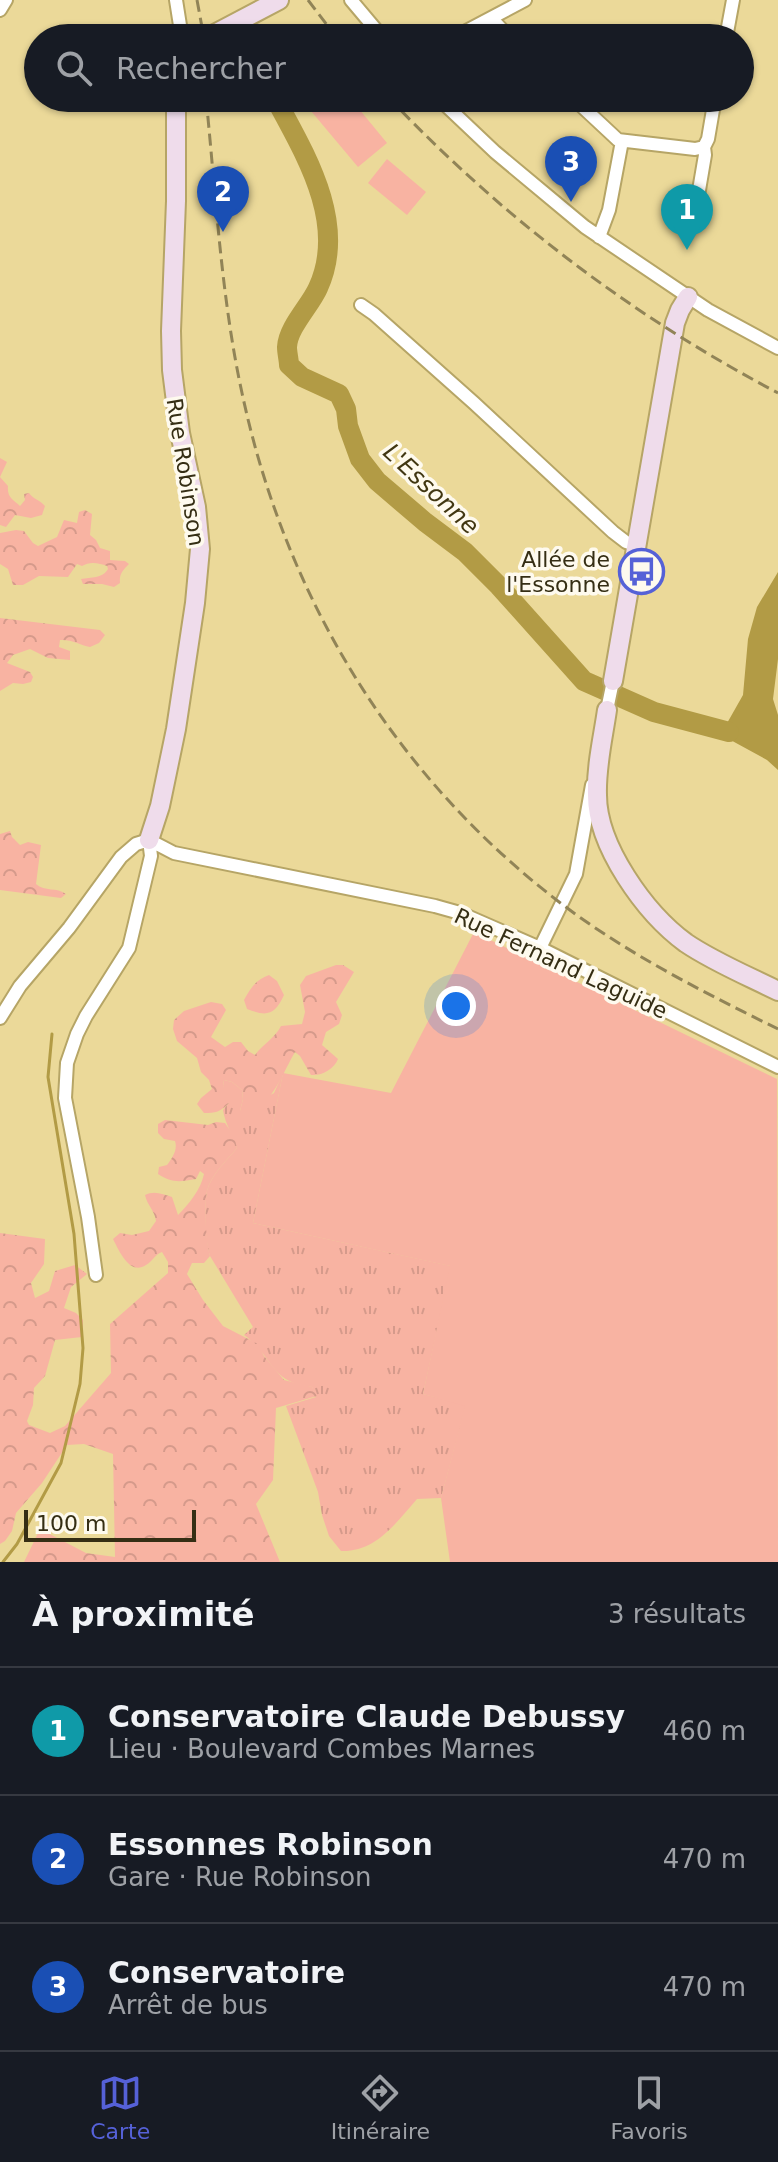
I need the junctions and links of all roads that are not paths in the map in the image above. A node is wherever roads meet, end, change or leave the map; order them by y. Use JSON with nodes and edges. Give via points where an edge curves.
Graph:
{"nodes":[{"id":1,"x":6,"y":0,"type":"edge"},
{"id":2,"x":176,"y":0,"type":"edge"},
{"id":3,"x":279,"y":0,"type":"edge"},
{"id":4,"x":351,"y":0,"type":"edge"},
{"id":5,"x":525,"y":0,"type":"edge"},
{"id":6,"x":733,"y":0,"type":"edge"},
{"id":7,"x":0,"y":10,"type":"edge"},
{"id":8,"x":491,"y":18,"type":"junction"},
{"id":9,"x":180,"y":24,"type":"edge"},
{"id":10,"x":234,"y":24,"type":"edge"},
{"id":11,"x":371,"y":24,"type":"edge"},
{"id":12,"x":480,"y":24,"type":"edge"},
{"id":13,"x":497,"y":24,"type":"edge"},
{"id":14,"x":729,"y":24,"type":"edge"},
{"id":15,"x":176,"y":112,"type":"edge"},
{"id":16,"x":453,"y":112,"type":"edge"},
{"id":17,"x":588,"y":112,"type":"edge"},
{"id":18,"x":713,"y":112,"type":"edge"},
{"id":19,"x":622,"y":141,"type":"junction"},
{"id":20,"x":704,"y":147,"type":"junction"},
{"id":21,"x":697,"y":202,"type":"dead end"},
{"id":22,"x":599,"y":237,"type":"junction"},
{"id":23,"x":688,"y":297,"type":"junction"},
{"id":24,"x":361,"y":305,"type":"dead end"},
{"id":25,"x":778,"y":348,"type":"edge"},
{"id":26,"x":636,"y":545,"type":"junction"},
{"id":27,"x":613,"y":681,"type":"joint"},
{"id":28,"x":607,"y":710,"type":"joint"},
{"id":29,"x":592,"y":825,"type":"junction"},
{"id":30,"x":149,"y":840,"type":"junction"},
{"id":31,"x":540,"y":948,"type":"junction"},
{"id":32,"x":778,"y":991,"type":"edge"},
{"id":33,"x":0,"y":1018,"type":"edge"},
{"id":34,"x":778,"y":1067,"type":"edge"},
{"id":35,"x":96,"y":1275,"type":"dead end"}],
"edges":[{"from":1,"to":7,"type":"street"},
{"from":2,"to":9,"type":"street"},
{"from":3,"to":10,"type":"street"},
{"from":4,"to":11,"type":"street"},
{"from":5,"to":8,"type":"street"},
{"from":6,"to":14,"type":"street"},
{"from":8,"to":12,"type":"street"},
{"from":8,"to":13,"type":"street"},
{"from":15,"to":30,"type":"street","name":"Rue Robinson","via":[[172,370],[200,549],[176,729]]},
{"from":16,"to":22,"type":"street"},
{"from":17,"to":19,"type":"street"},
{"from":18,"to":20,"type":"street"},
{"from":19,"to":20,"type":"street"},
{"from":19,"to":22,"type":"street"},
{"from":20,"to":21,"type":"street"},
{"from":22,"to":23,"type":"street"},
{"from":23,"to":25,"type":"street"},
{"from":23,"to":26,"type":"street","via":[[675,323]]},
{"from":24,"to":26,"type":"street","via":[[613,532]]},
{"from":26,"to":27,"type":"street"},
{"from":27,"to":28,"type":"street"},
{"from":28,"to":29,"type":"street"},
{"from":29,"to":31,"type":"street","via":[[576,874]]},
{"from":29,"to":32,"type":"street","via":[[665,925],[694,948]]},
{"from":30,"to":31,"type":"street","name":"Rue Fernand Laguide","via":[[174,853],[447,909]]},
{"from":30,"to":33,"type":"street","via":[[121,857]]},
{"from":30,"to":35,"type":"street","via":[[151,856],[129,948],[86,1016],[65,1072]]},
{"from":31,"to":34,"type":"street","name":"Rue Fernand Laguide"}]}
